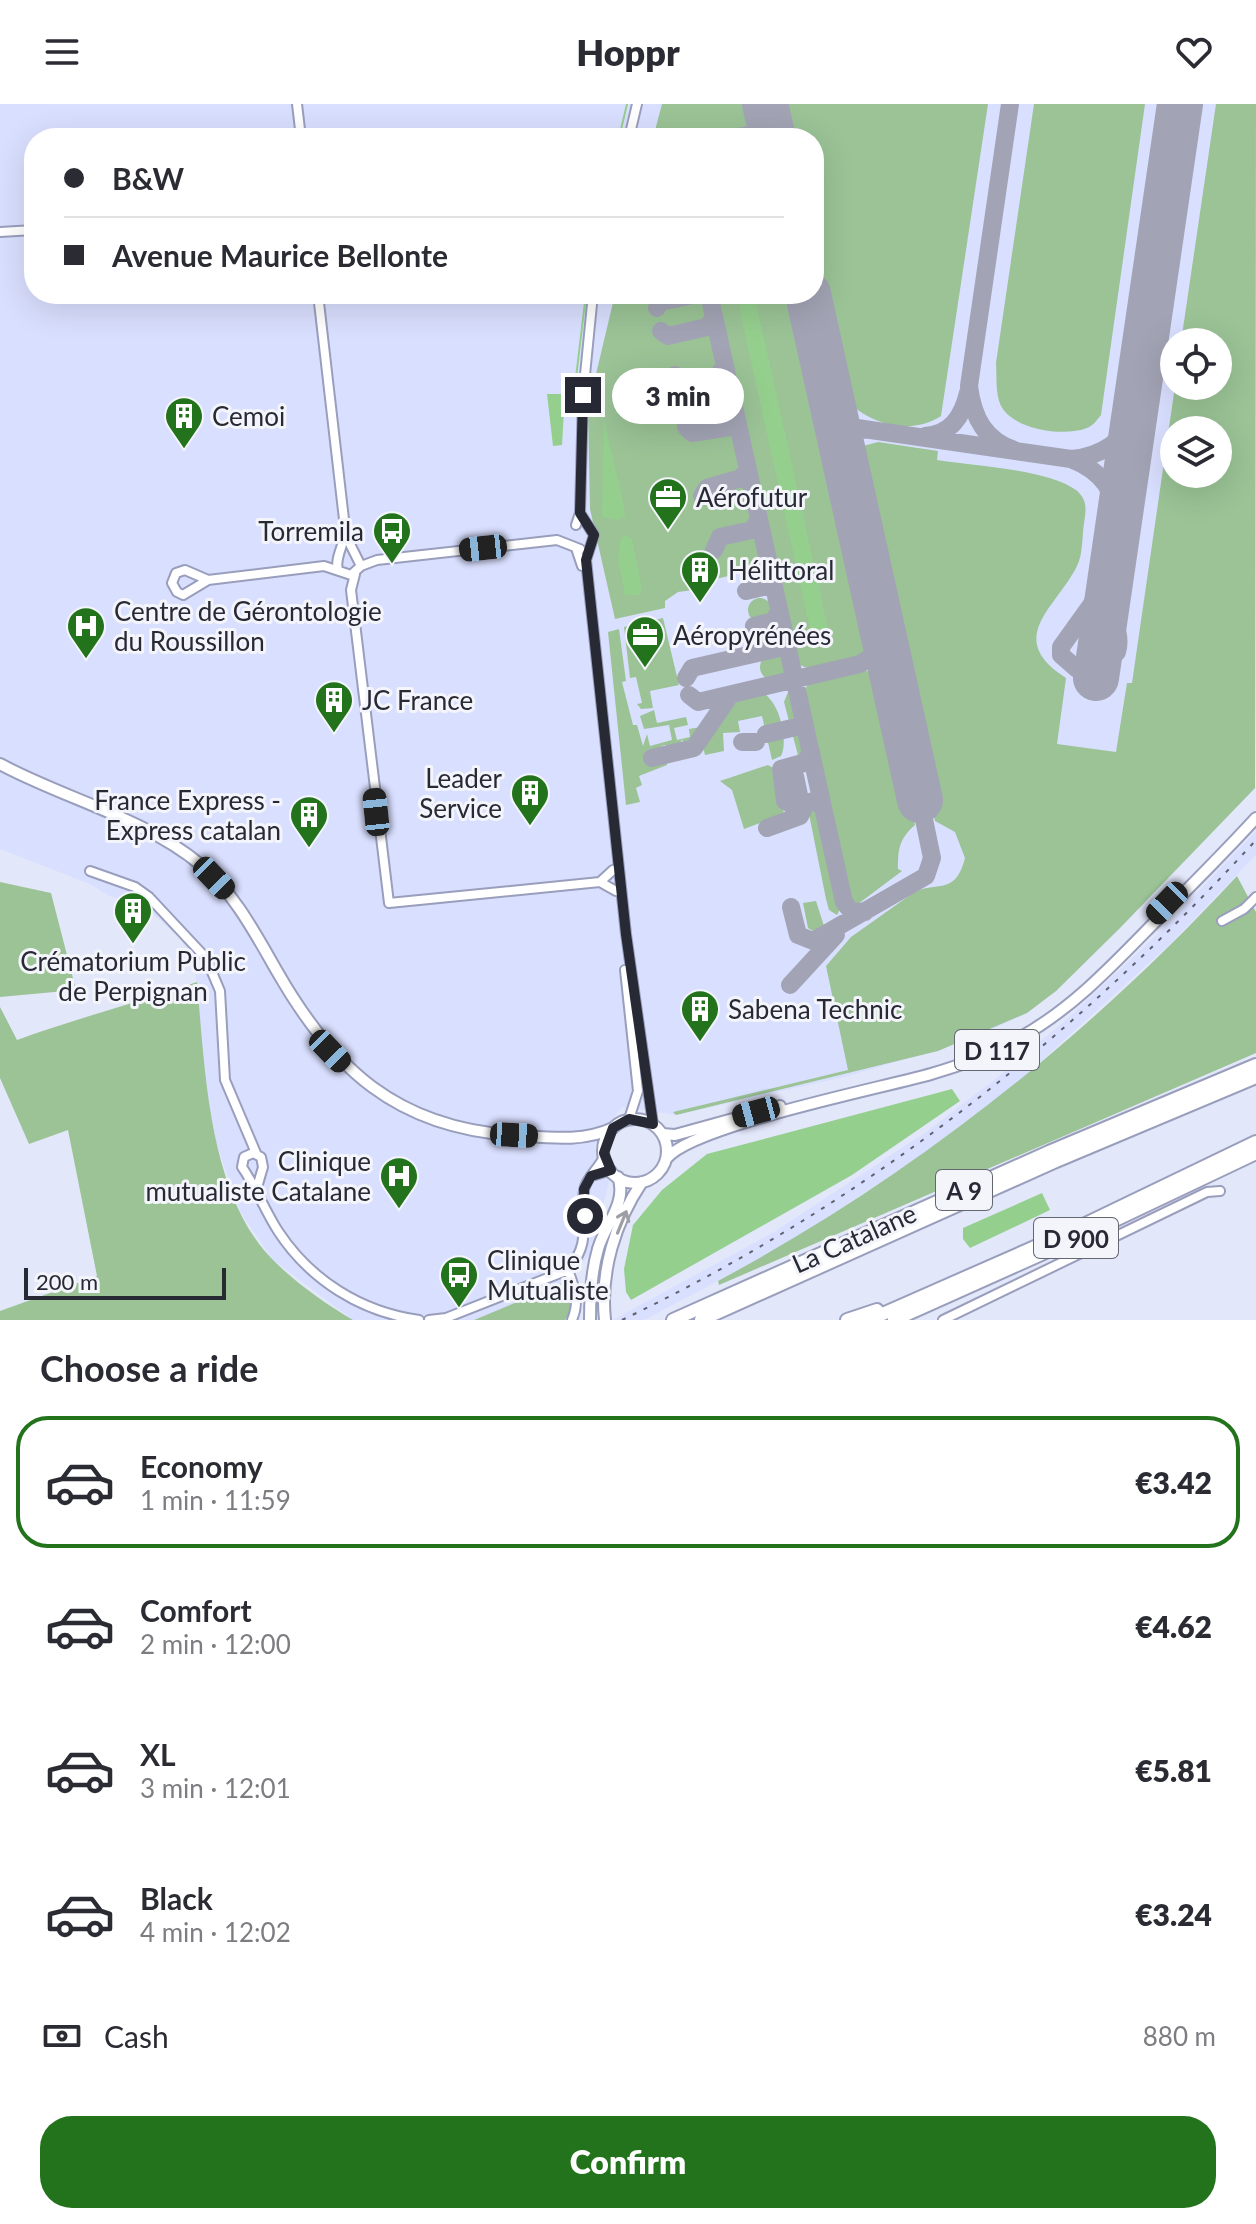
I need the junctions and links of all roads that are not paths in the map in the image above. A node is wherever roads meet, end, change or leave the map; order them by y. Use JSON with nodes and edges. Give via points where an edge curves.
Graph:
{"nodes":[{"id":1,"x":297,"y":104,"type":"edge"},
{"id":2,"x":637,"y":104,"type":"edge"},
{"id":3,"x":300,"y":128,"type":"edge"},
{"id":4,"x":631,"y":128,"type":"edge"},
{"id":5,"x":24,"y":231,"type":"edge"},
{"id":6,"x":1,"y":233,"type":"edge"},
{"id":7,"x":319,"y":304,"type":"edge"},
{"id":8,"x":594,"y":304,"type":"edge"},
{"id":9,"x":580,"y":513,"type":"junction"},
{"id":10,"x":587,"y":526,"type":"junction"},
{"id":11,"x":573,"y":528,"type":"junction"},
{"id":12,"x":345,"y":534,"type":"junction"},
{"id":13,"x":557,"y":540,"type":"junction"},
{"id":14,"x":574,"y":546,"type":"junction"},
{"id":15,"x":588,"y":548,"type":"junction"},
{"id":16,"x":339,"y":556,"type":"junction"},
{"id":17,"x":357,"y":562,"type":"junction"},
{"id":18,"x":324,"y":566,"type":"junction"},
{"id":19,"x":341,"y":572,"type":"junction"},
{"id":20,"x":194,"y":576,"type":"junction"},
{"id":21,"x":208,"y":580,"type":"junction"},
{"id":22,"x":195,"y":588,"type":"junction"},
{"id":23,"x":351,"y":590,"type":"junction"},
{"id":24,"x":0,"y":764,"type":"edge"},
{"id":25,"x":1256,"y":810,"type":"edge"},
{"id":26,"x":1256,"y":818,"type":"edge"},
{"id":27,"x":613,"y":870,"type":"junction"},
{"id":28,"x":90,"y":871,"type":"dead end"},
{"id":29,"x":600,"y":882,"type":"junction"},
{"id":30,"x":616,"y":891,"type":"junction"},
{"id":31,"x":1256,"y":897,"type":"edge"},
{"id":32,"x":1222,"y":921,"type":"dead end"},
{"id":33,"x":1256,"y":1065,"type":"edge"},
{"id":34,"x":1256,"y":1077,"type":"edge"},
{"id":35,"x":629,"y":1119,"type":"junction"},
{"id":36,"x":653,"y":1124,"type":"junction"},
{"id":37,"x":613,"y":1128,"type":"junction"},
{"id":38,"x":662,"y":1134,"type":"junction"},
{"id":39,"x":586,"y":1138,"type":"junction"},
{"id":40,"x":1256,"y":1139,"type":"edge"},
{"id":41,"x":1256,"y":1153,"type":"edge"},
{"id":42,"x":251,"y":1154,"type":"junction"},
{"id":43,"x":604,"y":1155,"type":"junction"},
{"id":44,"x":666,"y":1159,"type":"junction"},
{"id":45,"x":261,"y":1170,"type":"junction"},
{"id":46,"x":246,"y":1173,"type":"junction"},
{"id":47,"x":614,"y":1174,"type":"junction"},
{"id":48,"x":591,"y":1176,"type":"junction"},
{"id":49,"x":642,"y":1182,"type":"junction"},
{"id":50,"x":256,"y":1191,"type":"junction"},
{"id":51,"x":1220,"y":1191,"type":"dead end"},
{"id":52,"x":1069,"y":1232,"type":"junction"},
{"id":53,"x":568,"y":1270,"type":"junction"},
{"id":54,"x":952,"y":1296,"type":"junction"},
{"id":55,"x":419,"y":1320,"type":"edge"},
{"id":56,"x":429,"y":1320,"type":"edge"},
{"id":57,"x":572,"y":1320,"type":"edge"},
{"id":58,"x":590,"y":1320,"type":"edge"},
{"id":59,"x":604,"y":1320,"type":"edge"},
{"id":60,"x":673,"y":1320,"type":"edge"},
{"id":61,"x":701,"y":1320,"type":"edge"},
{"id":62,"x":847,"y":1320,"type":"edge"},
{"id":63,"x":869,"y":1320,"type":"edge"},
{"id":64,"x":894,"y":1320,"type":"edge"},
{"id":65,"x":901,"y":1320,"type":"edge"},
{"id":66,"x":943,"y":1320,"type":"edge"}],
"edges":[{"from":1,"to":3,"type":"street"},
{"from":2,"to":4,"type":"street"},
{"from":5,"to":6,"type":"street"},
{"from":7,"to":12,"type":"street"},
{"from":8,"to":9,"type":"street","via":[[583,395]]},
{"from":9,"to":10,"type":"street"},
{"from":9,"to":11,"type":"street"},
{"from":10,"to":11,"type":"street"},
{"from":10,"to":15,"type":"street","via":[[594,537]]},
{"from":11,"to":13,"type":"street"},
{"from":11,"to":14,"type":"street"},
{"from":12,"to":16,"type":"street"},
{"from":12,"to":17,"type":"street"},
{"from":13,"to":14,"type":"street"},
{"from":13,"to":17,"type":"street"},
{"from":14,"to":15,"type":"street"},
{"from":14,"to":27,"type":"street","via":[[582,560]]},
{"from":15,"to":36,"type":"street","via":[[622,905]]},
{"from":16,"to":17,"type":"street"},
{"from":16,"to":18,"type":"street"},
{"from":16,"to":19,"type":"street"},
{"from":17,"to":19,"type":"street"},
{"from":17,"to":23,"type":"street"},
{"from":18,"to":19,"type":"street"},
{"from":18,"to":21,"type":"street"},
{"from":19,"to":23,"type":"street"},
{"from":20,"to":21,"type":"street"},
{"from":20,"to":22,"type":"street"},
{"from":20,"to":22,"type":"street","via":[[181,571],[172,583],[180,594]]},
{"from":21,"to":22,"type":"street"},
{"from":23,"to":29,"type":"street","via":[[389,903]]},
{"from":24,"to":39,"type":"main road","via":[[146,830],[202,866],[250,924],[314,1031],[346,1068],[393,1102],[466,1129]]},
{"from":25,"to":38,"type":"main road","number":"D 117","via":[[1091,981],[1007,1040],[920,1071],[675,1135]]},
{"from":26,"to":44,"type":"main road","number":"D 117","via":[[1097,981],[1021,1037],[929,1074],[713,1135]]},
{"from":27,"to":29,"type":"street"},
{"from":27,"to":30,"type":"street"},
{"from":28,"to":42,"type":"street","via":[[149,897],[206,958],[220,991],[225,1080]]},
{"from":29,"to":30,"type":"street"},
{"from":30,"to":35,"type":"street","via":[[638,1091]]},
{"from":31,"to":32,"type":"street"},
{"from":33,"to":60,"type":"highway","name":"La Catalane","number":"A 9"},
{"from":34,"to":61,"type":"highway","name":"La Catalane","number":"A 9"},
{"from":35,"to":36,"type":"main road"},
{"from":35,"to":37,"type":"main road"},
{"from":36,"to":38,"type":"main road"},
{"from":37,"to":39,"type":"main road"},
{"from":37,"to":43,"type":"main road"},
{"from":38,"to":44,"type":"main road"},
{"from":39,"to":43,"type":"main road"},
{"from":40,"to":52,"type":"highway","number":"D 900"},
{"from":41,"to":54,"type":"highway","number":"D 900"},
{"from":42,"to":45,"type":"street","via":[[263,1160]]},
{"from":42,"to":46,"type":"street","via":[[242,1164]]},
{"from":43,"to":47,"type":"main road"},
{"from":43,"to":48,"type":"street"},
{"from":44,"to":49,"type":"main road","via":[[657,1174]]},
{"from":45,"to":46,"type":"street"},
{"from":45,"to":50,"type":"street"},
{"from":46,"to":50,"type":"street"},
{"from":47,"to":48,"type":"street"},
{"from":47,"to":49,"type":"main road"},
{"from":47,"to":58,"type":"main road","via":[[622,1193],[598,1246]]},
{"from":48,"to":53,"type":"street","via":[[584,1189],[584,1241]]},
{"from":59,"to":49,"type":"main road","one_way":true,"via":[[602,1295],[612,1248]]},
{"from":50,"to":55,"type":"street","via":[[295,1256],[323,1282],[355,1300]]},
{"from":51,"to":66,"type":"street","via":[[1207,1192]]},
{"from":52,"to":62,"type":"highway"},
{"from":52,"to":63,"type":"highway","number":"D 900"},
{"from":53,"to":56,"type":"street"},
{"from":53,"to":57,"type":"street","via":[[576,1289]]},
{"from":54,"to":64,"type":"highway","number":"D 900"},
{"from":54,"to":65,"type":"highway"}]}
